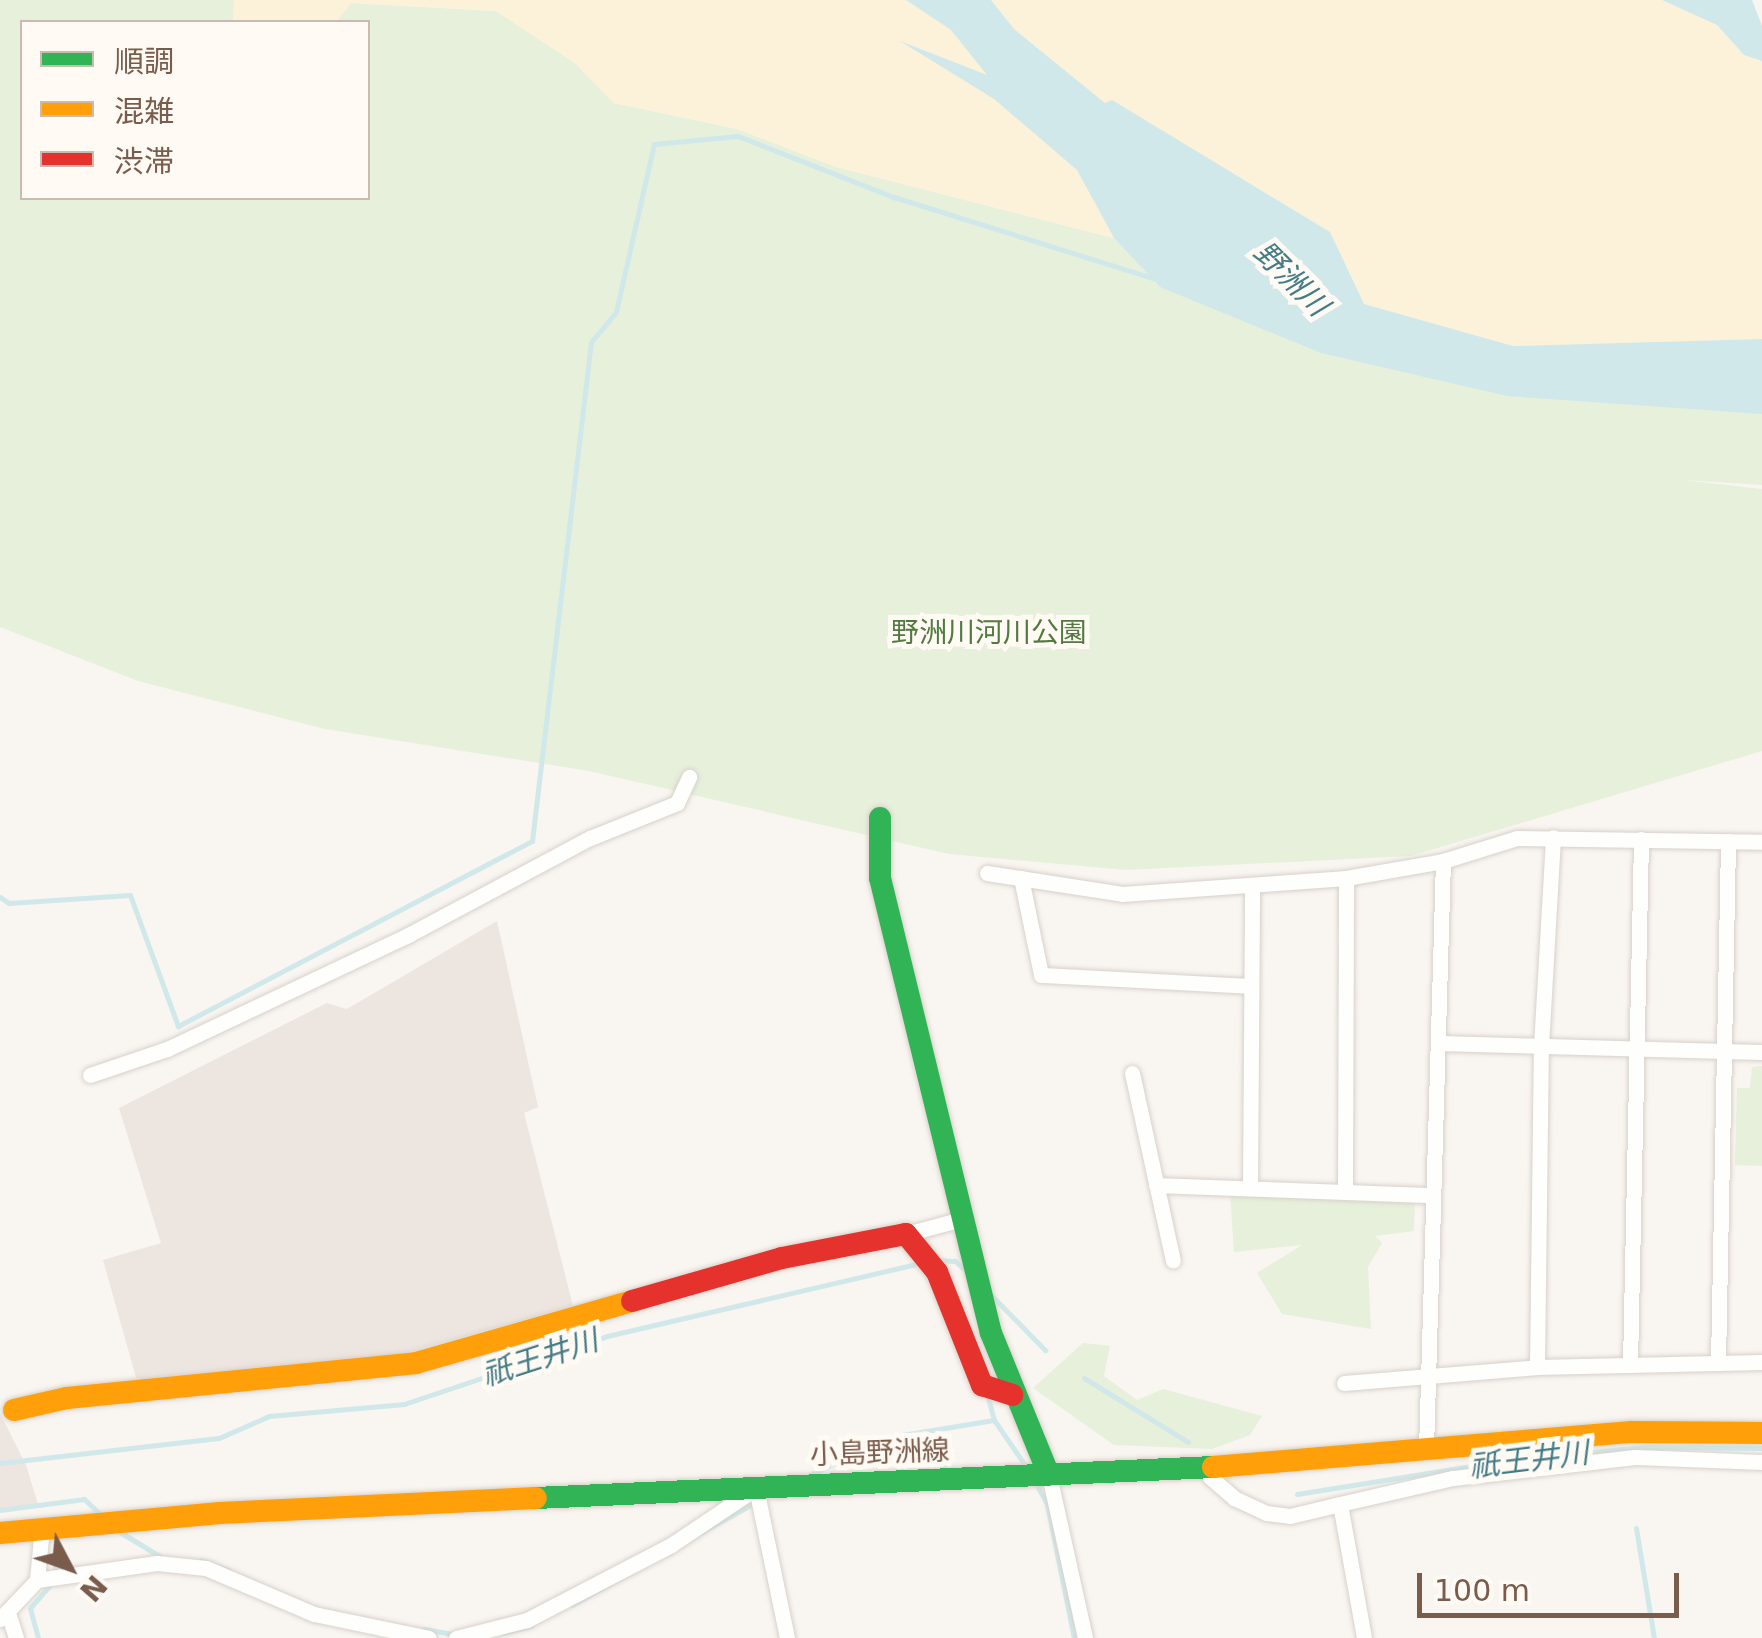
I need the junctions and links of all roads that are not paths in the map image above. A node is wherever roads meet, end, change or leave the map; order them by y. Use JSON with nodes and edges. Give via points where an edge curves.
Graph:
{"nodes":[{"id":1,"x":688,"y":777,"type":"dead end"},
{"id":2,"x":880,"y":818,"type":"dead end"},
{"id":3,"x":1553,"y":837,"type":"junction"},
{"id":4,"x":1641,"y":839,"type":"junction"},
{"id":5,"x":1728,"y":841,"type":"junction"},
{"id":6,"x":1762,"y":842,"type":"edge"},
{"id":7,"x":1444,"y":861,"type":"junction"},
{"id":8,"x":986,"y":873,"type":"dead end"},
{"id":9,"x":1022,"y":878,"type":"junction"},
{"id":10,"x":1346,"y":878,"type":"junction"},
{"id":11,"x":1252,"y":886,"type":"junction"},
{"id":12,"x":1251,"y":986,"type":"junction"},
{"id":13,"x":1438,"y":1044,"type":"junction"},
{"id":14,"x":1541,"y":1046,"type":"junction"},
{"id":15,"x":1637,"y":1049,"type":"junction"},
{"id":16,"x":1722,"y":1051,"type":"junction"},
{"id":17,"x":1762,"y":1052,"type":"edge"},
{"id":18,"x":1132,"y":1074,"type":"dead end"},
{"id":19,"x":90,"y":1075,"type":"dead end"},
{"id":20,"x":1156,"y":1185,"type":"junction"},
{"id":21,"x":1250,"y":1188,"type":"junction"},
{"id":22,"x":1345,"y":1192,"type":"junction"},
{"id":23,"x":1434,"y":1195,"type":"junction"},
{"id":24,"x":962,"y":1218,"type":"junction"},
{"id":25,"x":906,"y":1234,"type":"junction"},
{"id":26,"x":1173,"y":1262,"type":"dead end"},
{"id":27,"x":1762,"y":1362,"type":"edge"},
{"id":28,"x":1718,"y":1363,"type":"junction"},
{"id":29,"x":1630,"y":1365,"type":"junction"},
{"id":30,"x":1537,"y":1367,"type":"junction"},
{"id":31,"x":1428,"y":1376,"type":"junction"},
{"id":32,"x":1344,"y":1383,"type":"dead end"},
{"id":33,"x":1012,"y":1394,"type":"junction"},
{"id":34,"x":14,"y":1410,"type":"dead end"},
{"id":35,"x":1762,"y":1434,"type":"edge"},
{"id":36,"x":1426,"y":1450,"type":"junction"},
{"id":37,"x":1762,"y":1462,"type":"edge"},
{"id":38,"x":1209,"y":1467,"type":"junction"},
{"id":39,"x":1050,"y":1475,"type":"junction"},
{"id":40,"x":756,"y":1488,"type":"junction"},
{"id":41,"x":1340,"y":1504,"type":"junction"},
{"id":42,"x":42,"y":1527,"type":"junction"},
{"id":43,"x":0,"y":1533,"type":"edge"},
{"id":44,"x":37,"y":1580,"type":"junction"},
{"id":45,"x":4,"y":1617,"type":"edge"},
{"id":46,"x":16,"y":1638,"type":"edge"},
{"id":47,"x":429,"y":1638,"type":"edge"},
{"id":48,"x":456,"y":1638,"type":"edge"},
{"id":49,"x":787,"y":1638,"type":"edge"},
{"id":50,"x":1085,"y":1638,"type":"edge"},
{"id":51,"x":1364,"y":1638,"type":"edge"}],
"edges":[{"from":1,"to":19,"type":"street","via":[[677,803],[590,838],[408,935],[184,1040]]},
{"from":2,"to":24,"type":"street","via":[[880,878]]},
{"from":3,"to":4,"type":"street"},
{"from":3,"to":7,"type":"street","via":[[1517,838]]},
{"from":3,"to":14,"type":"street"},
{"from":4,"to":5,"type":"street"},
{"from":4,"to":15,"type":"street"},
{"from":5,"to":6,"type":"street"},
{"from":5,"to":16,"type":"street"},
{"from":7,"to":10,"type":"street"},
{"from":7,"to":13,"type":"street"},
{"from":8,"to":9,"type":"street"},
{"from":9,"to":11,"type":"street","via":[[1122,894]]},
{"from":9,"to":12,"type":"street","via":[[1040,975]]},
{"from":10,"to":11,"type":"street"},
{"from":10,"to":22,"type":"street"},
{"from":11,"to":12,"type":"street"},
{"from":12,"to":21,"type":"street"},
{"from":13,"to":14,"type":"street"},
{"from":13,"to":23,"type":"street"},
{"from":14,"to":15,"type":"street"},
{"from":14,"to":30,"type":"street"},
{"from":15,"to":16,"type":"street"},
{"from":15,"to":29,"type":"street"},
{"from":16,"to":17,"type":"street"},
{"from":16,"to":28,"type":"street"},
{"from":18,"to":20,"type":"street"},
{"from":20,"to":21,"type":"street"},
{"from":20,"to":26,"type":"street"},
{"from":21,"to":22,"type":"street"},
{"from":22,"to":23,"type":"street"},
{"from":23,"to":31,"type":"street"},
{"from":24,"to":25,"type":"street"},
{"from":24,"to":33,"type":"street"},
{"from":25,"to":33,"type":"street","via":[[938,1272],[982,1385]]},
{"from":25,"to":34,"type":"street","via":[[782,1258],[416,1363],[67,1398]]},
{"from":27,"to":28,"type":"street"},
{"from":28,"to":29,"type":"street"},
{"from":29,"to":30,"type":"street"},
{"from":30,"to":31,"type":"street"},
{"from":31,"to":32,"type":"street"},
{"from":31,"to":36,"type":"street"},
{"from":33,"to":39,"type":"street"},
{"from":35,"to":36,"type":"street","name":"小島野洲線","via":[[1632,1432]]},
{"from":36,"to":38,"type":"street","name":"小島野洲線"},
{"from":37,"to":41,"type":"street","via":[[1635,1457],[1453,1478]]},
{"from":38,"to":39,"type":"street","name":"小島野洲線"},
{"from":38,"to":41,"type":"street","via":[[1210,1477],[1234,1498],[1266,1512],[1290,1516]]},
{"from":39,"to":40,"type":"street","name":"小島野洲線"},
{"from":39,"to":50,"type":"street"},
{"from":40,"to":42,"type":"street","name":"小島野洲線"},
{"from":40,"to":48,"type":"street","via":[[671,1545],[528,1620]]},
{"from":40,"to":49,"type":"street"},
{"from":41,"to":51,"type":"street"},
{"from":42,"to":43,"type":"street","name":"小島野洲線"},
{"from":42,"to":44,"type":"street"},
{"from":44,"to":45,"type":"street"},
{"from":44,"to":47,"type":"street","via":[[157,1564],[206,1568],[314,1614]]},
{"from":45,"to":46,"type":"street"}]}
